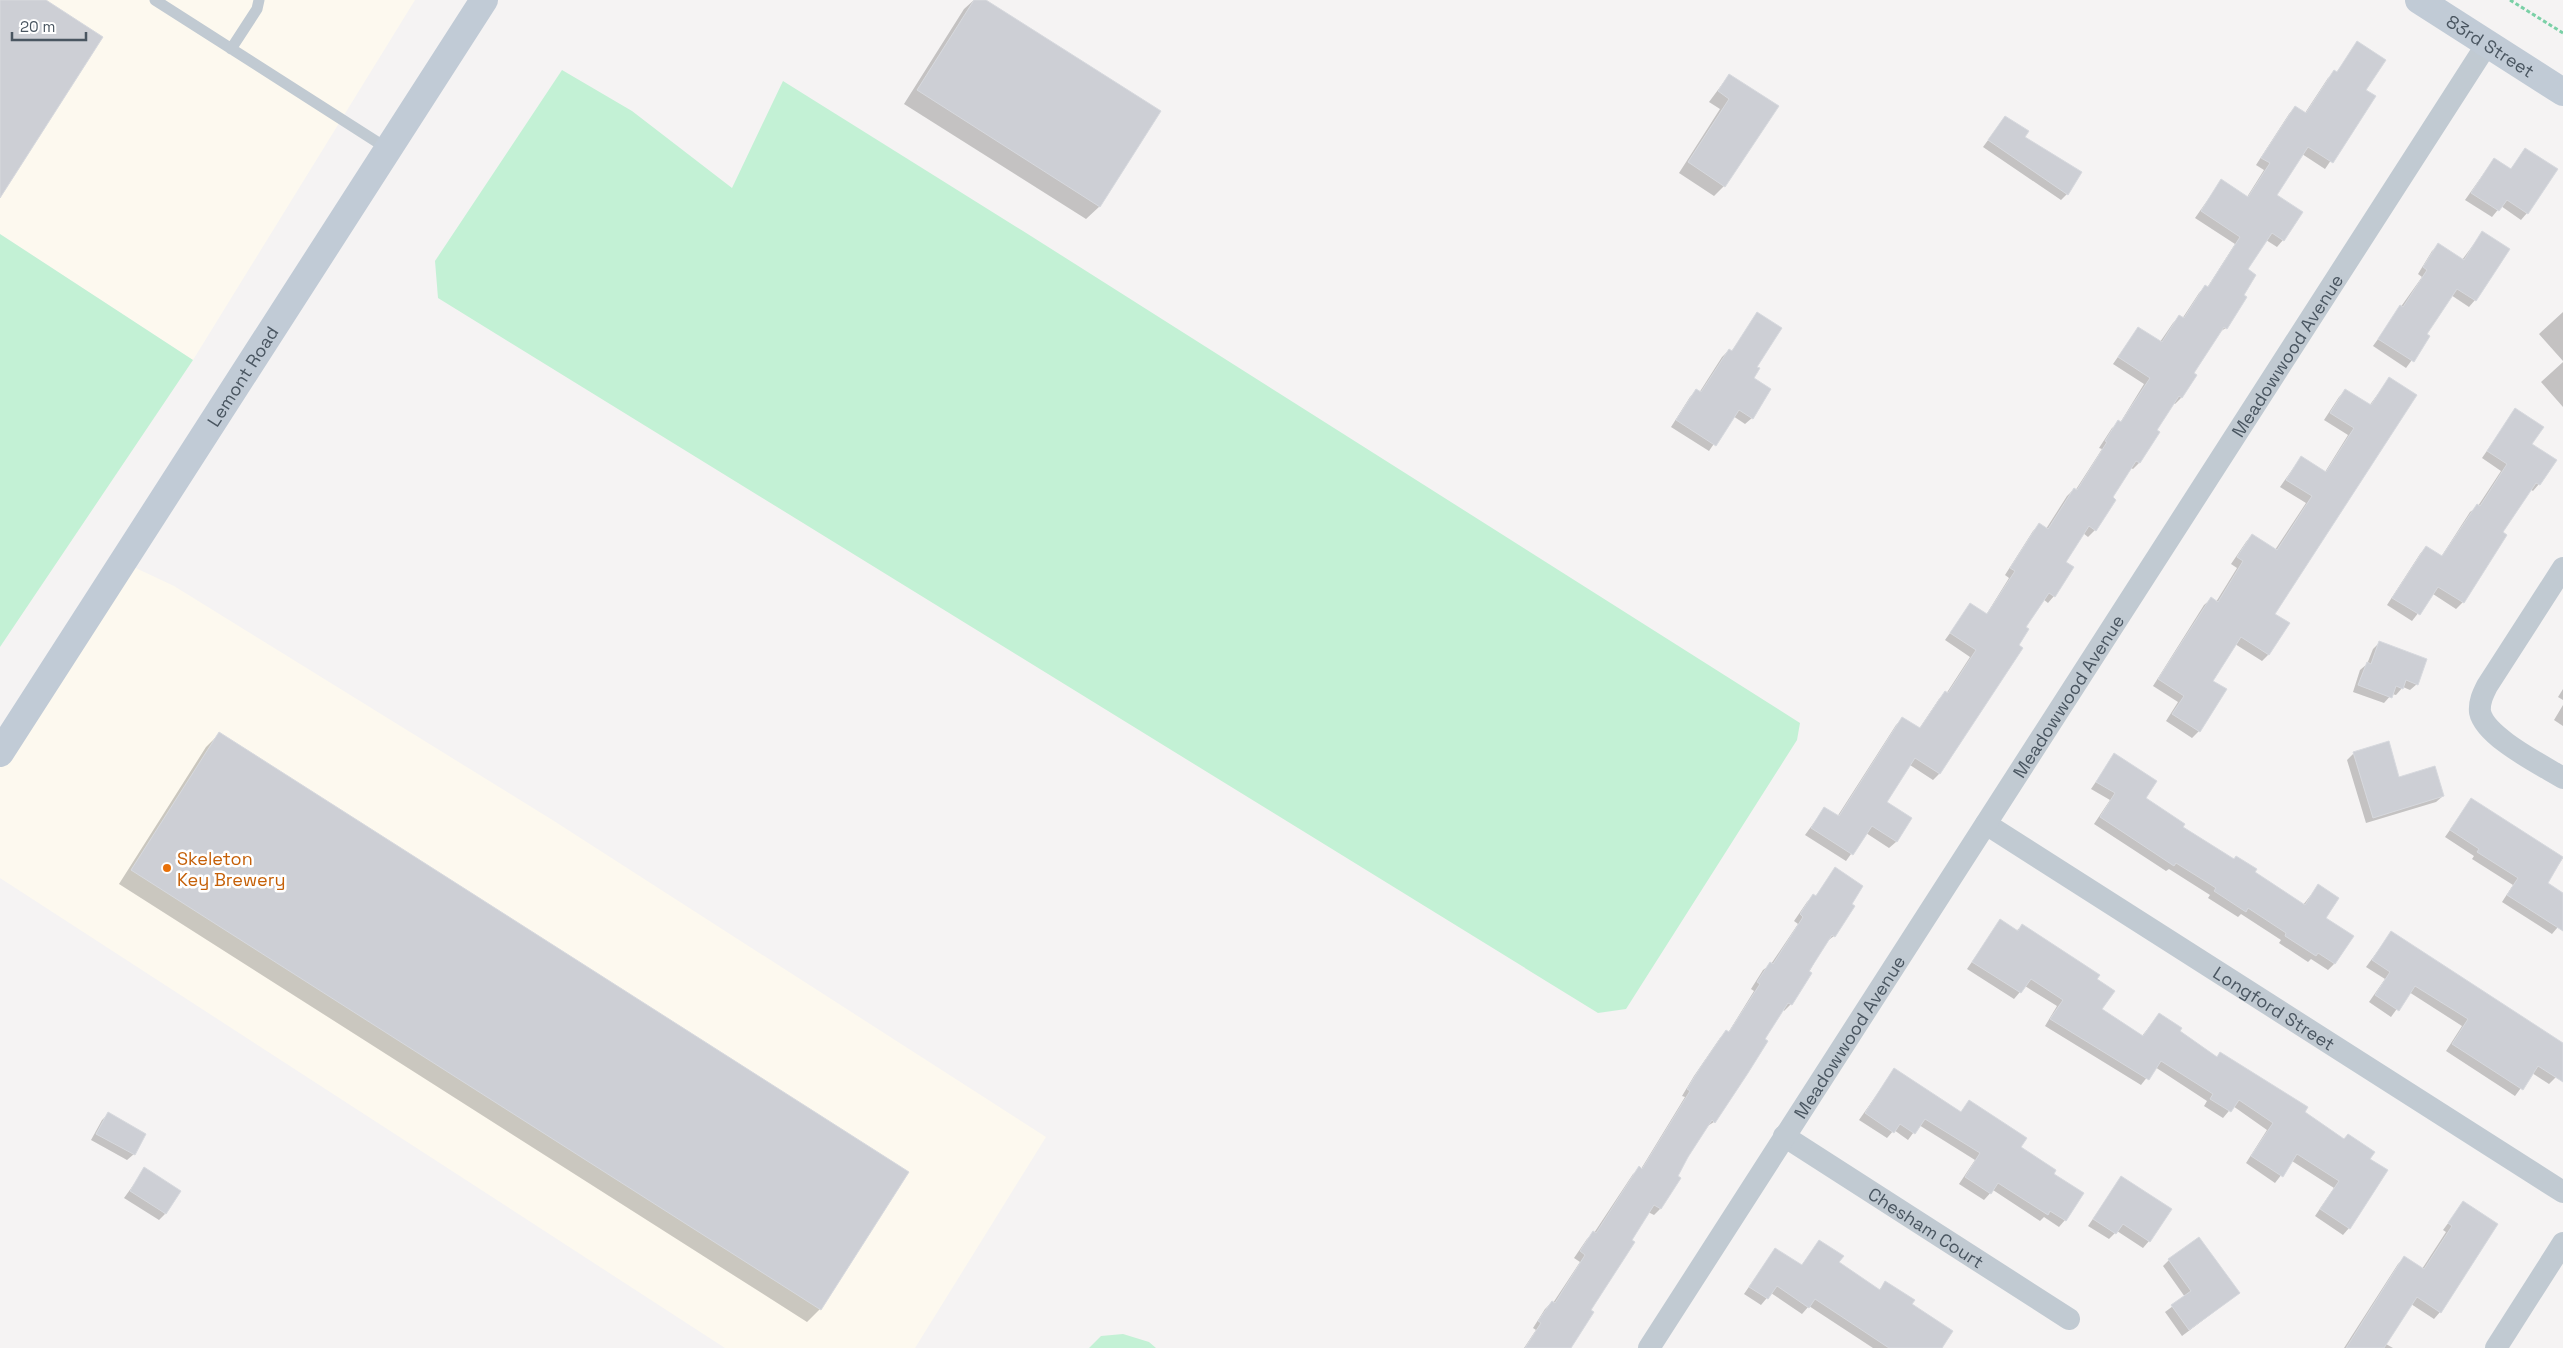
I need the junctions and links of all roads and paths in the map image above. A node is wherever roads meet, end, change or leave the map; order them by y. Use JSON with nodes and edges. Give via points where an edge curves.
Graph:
{"nodes":[{"id":1,"x":155,"y":0,"type":"edge"},
{"id":2,"x":259,"y":0,"type":"edge"},
{"id":3,"x":484,"y":0,"type":"edge"},
{"id":4,"x":2419,"y":0,"type":"edge"},
{"id":5,"x":2510,"y":0,"type":"edge"},
{"id":6,"x":2563,"y":33,"type":"edge"},
{"id":7,"x":2487,"y":44,"type":"junction"},
{"id":8,"x":231,"y":49,"type":"junction"},
{"id":9,"x":2563,"y":92,"type":"edge"},
{"id":10,"x":388,"y":149,"type":"junction"},
{"id":11,"x":2563,"y":568,"type":"edge"},
{"id":12,"x":0,"y":753,"type":"edge"},
{"id":13,"x":2563,"y":778,"type":"edge"},
{"id":14,"x":1986,"y":824,"type":"junction"},
{"id":15,"x":1784,"y":1136,"type":"junction"},
{"id":16,"x":2563,"y":1192,"type":"edge"},
{"id":17,"x":2563,"y":1243,"type":"edge"},
{"id":18,"x":2069,"y":1319,"type":"dead end"},
{"id":19,"x":1649,"y":1348,"type":"edge"},
{"id":20,"x":2496,"y":1348,"type":"edge"}],
"edges":[{"from":1,"to":8,"type":"lane"},
{"from":2,"to":8,"type":"lane","via":[[257,9]]},
{"from":3,"to":10,"type":"main road","name":"Lemont Road"},
{"from":4,"to":7,"type":"main road","name":"83rd Street"},
{"from":5,"to":6,"type":"path"},
{"from":7,"to":9,"type":"main road","name":"83rd Street"},
{"from":7,"to":14,"type":"street","name":"Meadowwood Avenue"},
{"from":8,"to":10,"type":"lane"},
{"from":10,"to":12,"type":"main road","name":"Lemont Road"},
{"from":11,"to":13,"type":"street","via":[[2487,686],[2481,698],[2480,713],[2490,729],[2503,740]]},
{"from":14,"to":15,"type":"street","name":"Meadowwood Avenue"},
{"from":14,"to":16,"type":"street","name":"Longford Street"},
{"from":15,"to":18,"type":"street","name":"Chesham Court"},
{"from":15,"to":19,"type":"street","name":"Meadowwood Avenue"},
{"from":17,"to":20,"type":"street"}]}
